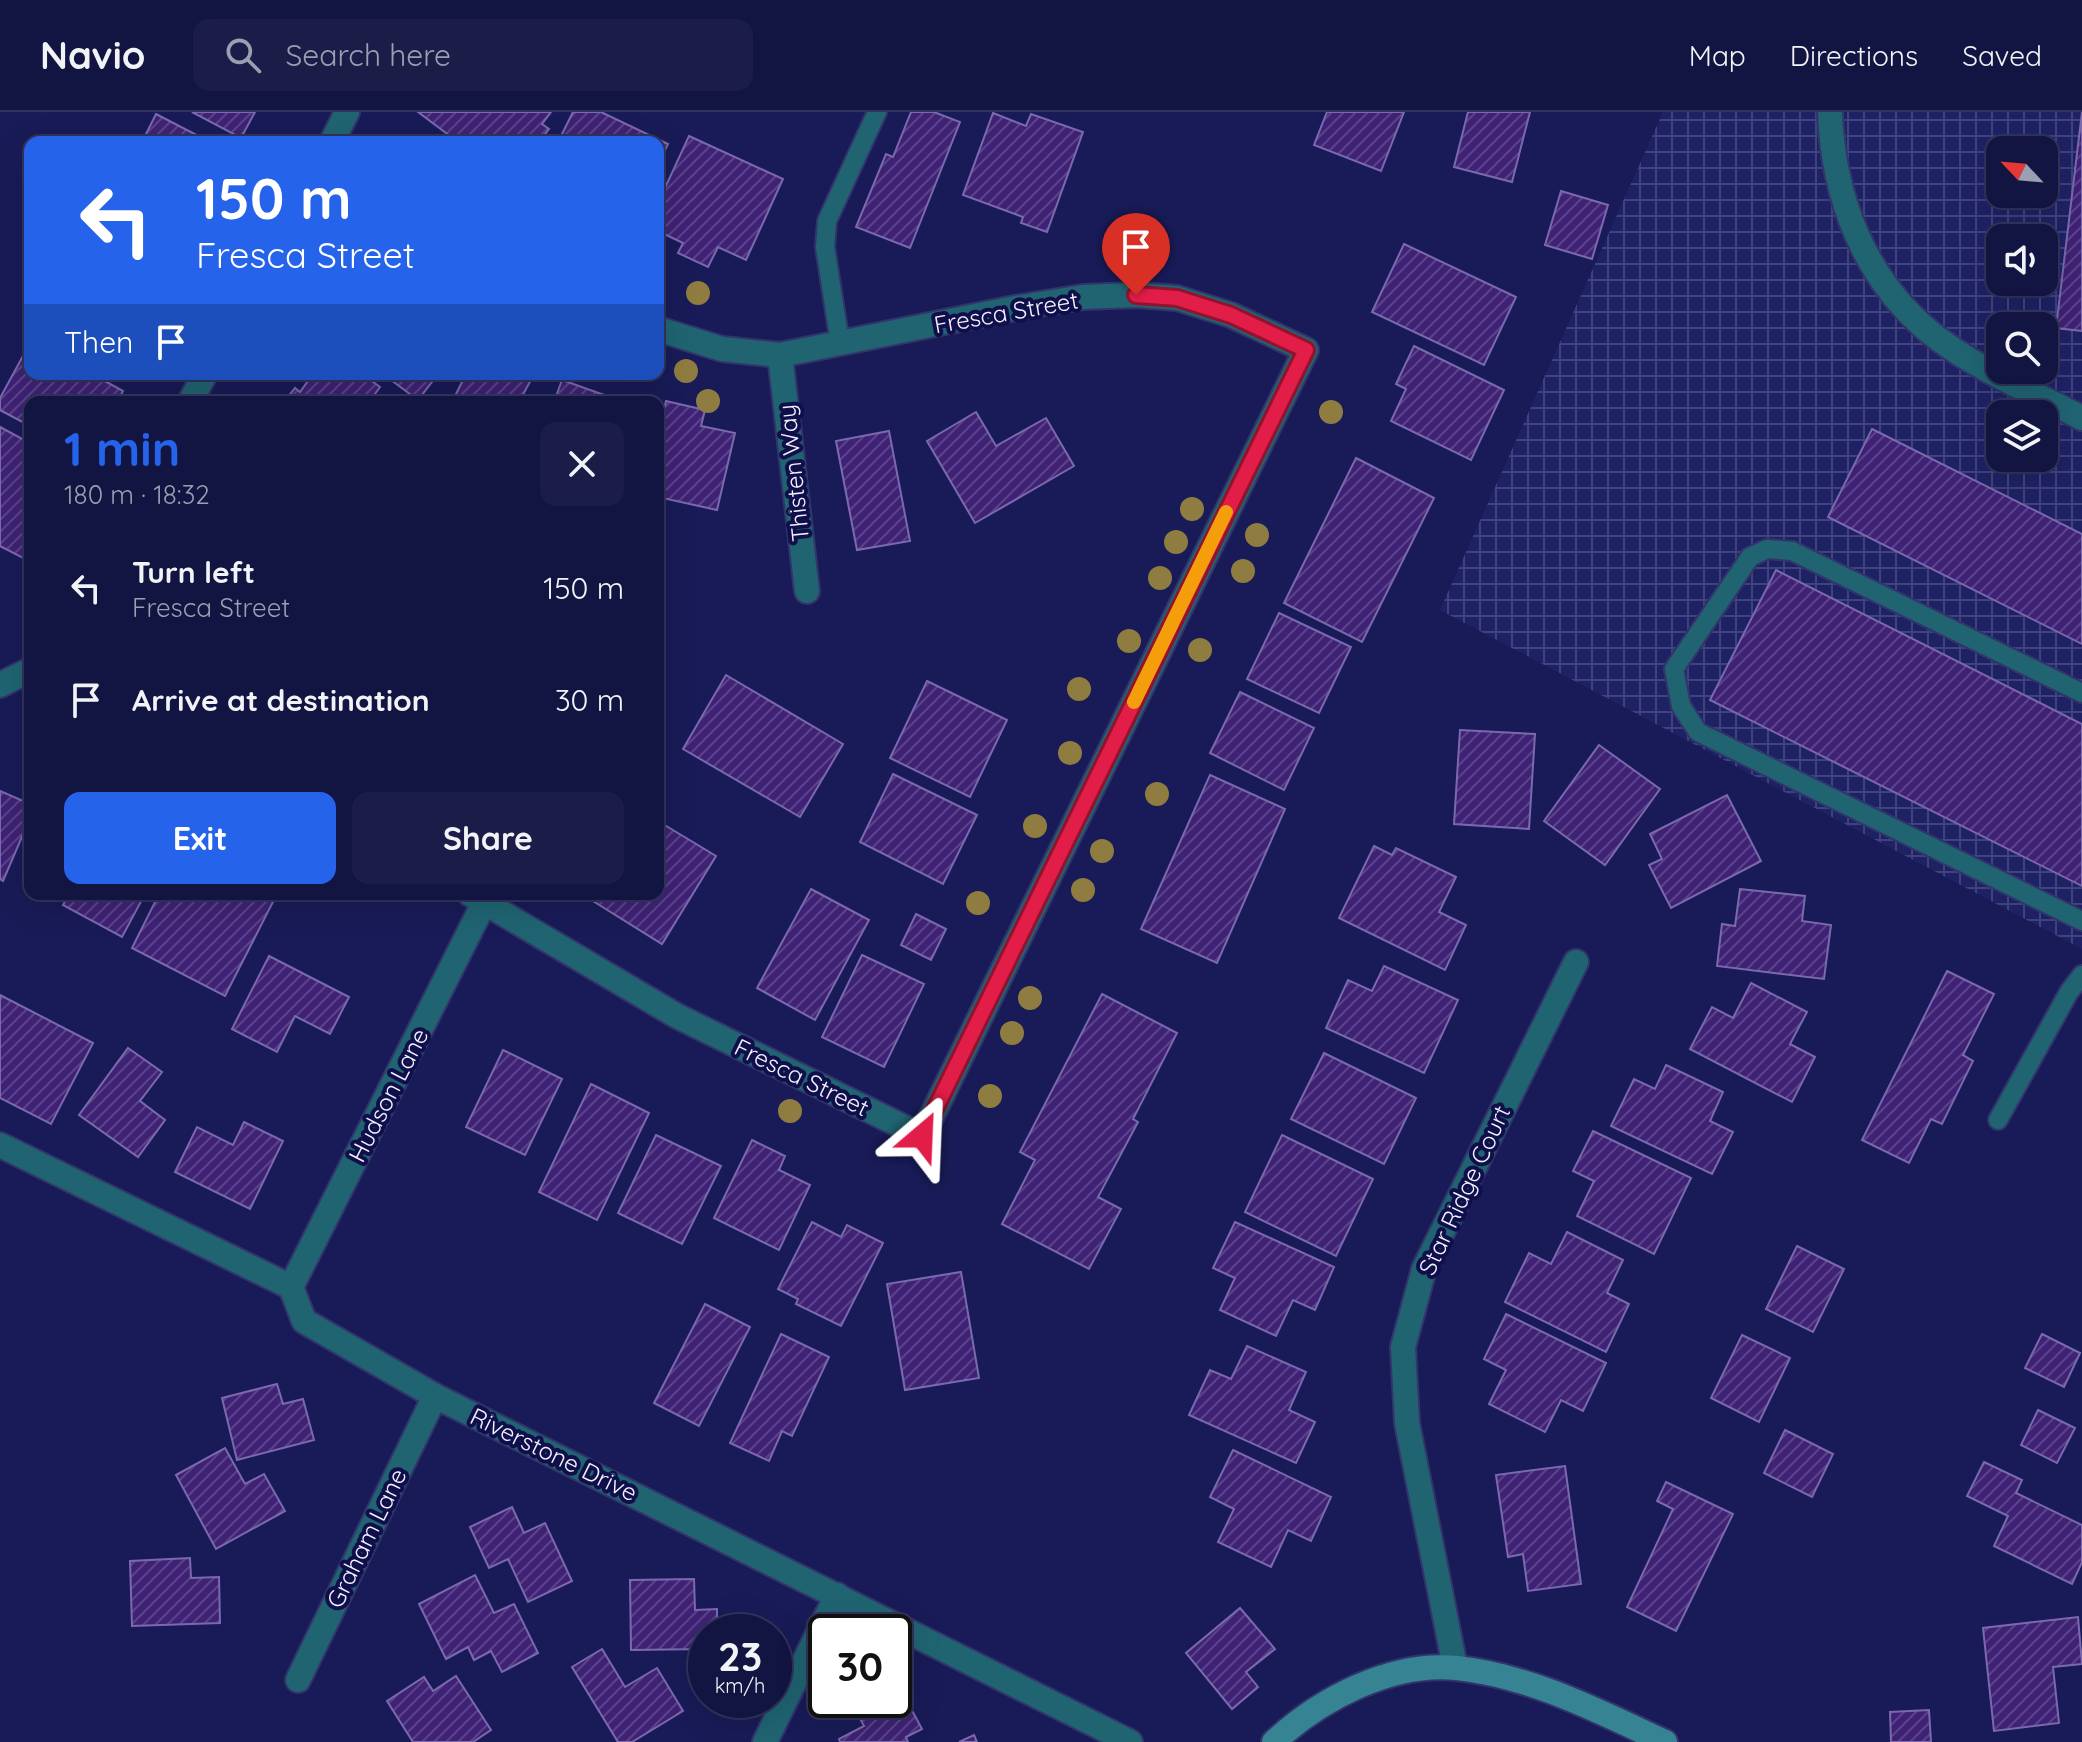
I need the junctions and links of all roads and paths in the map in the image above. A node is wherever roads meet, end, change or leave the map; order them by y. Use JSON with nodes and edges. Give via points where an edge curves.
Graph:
{"nodes":[{"id":1,"x":877,"y":112,"type":"edge"},
{"id":2,"x":1830,"y":112,"type":"edge"},
{"id":3,"x":664,"y":331,"type":"edge"},
{"id":4,"x":840,"y":343,"type":"junction"},
{"id":5,"x":780,"y":355,"type":"junction"},
{"id":6,"x":2082,"y":418,"type":"edge"},
{"id":7,"x":807,"y":591,"type":"dead end"},
{"id":8,"x":24,"y":673,"type":"edge"},
{"id":9,"x":0,"y":685,"type":"edge"},
{"id":10,"x":2082,"y":693,"type":"edge"},
{"id":11,"x":476,"y":900,"type":"edge"},
{"id":12,"x":480,"y":900,"type":"edge"},
{"id":13,"x":2082,"y":921,"type":"edge"},
{"id":14,"x":1576,"y":962,"type":"dead end"},
{"id":15,"x":2082,"y":975,"type":"edge"},
{"id":16,"x":1998,"y":1120,"type":"dead end"},
{"id":17,"x":0,"y":1145,"type":"edge"},
{"id":18,"x":291,"y":1287,"type":"junction"},
{"id":19,"x":435,"y":1396,"type":"junction"},
{"id":20,"x":837,"y":1595,"type":"junction"},
{"id":21,"x":1455,"y":1667,"type":"junction"},
{"id":22,"x":298,"y":1680,"type":"dead end"},
{"id":23,"x":765,"y":1742,"type":"edge"},
{"id":24,"x":1130,"y":1742,"type":"edge"},
{"id":25,"x":1274,"y":1742,"type":"edge"},
{"id":26,"x":1665,"y":1742,"type":"edge"}],
"edges":[{"from":1,"to":4,"type":"lane","via":[[827,221],[825,247]]},
{"from":2,"to":6,"type":"street","via":[[1831,152],[1844,205],[1866,256],[1898,303],[1933,335],[1981,366]]},
{"from":3,"to":5,"type":"street","name":"Fresca Street","via":[[722,349]]},
{"from":4,"to":5,"type":"street","name":"Fresca Street"},
{"from":4,"to":12,"type":"street","name":"Fresca Street","via":[[1069,299],[1136,295],[1177,298],[1231,315],[1306,350],[922,1136],[677,1016]]},
{"from":5,"to":7,"type":"street","name":"Thisten Way"},
{"from":8,"to":9,"type":"street"},
{"from":10,"to":13,"type":"lane","via":[[1792,551],[1767,549],[1750,557],[1674,669],[1681,706],[1698,732]]},
{"from":11,"to":18,"type":"street","name":"Hudson Lane"},
{"from":14,"to":21,"type":"street","name":"Star Ridge Court","via":[[1424,1269],[1403,1347],[1407,1423]]},
{"from":15,"to":16,"type":"lane"},
{"from":17,"to":18,"type":"street"},
{"from":18,"to":19,"type":"street","name":"Riverstone Drive","via":[[304,1321]]},
{"from":19,"to":20,"type":"street","name":"Riverstone Drive"},
{"from":19,"to":22,"type":"street","name":"Graham Lane"},
{"from":20,"to":23,"type":"street"},
{"from":20,"to":24,"type":"street","name":"Riverstone Drive"},
{"from":21,"to":25,"type":"street","via":[[1407,1671],[1350,1688],[1295,1722]]},
{"from":21,"to":26,"type":"street","via":[[1555,1692]]}]}
